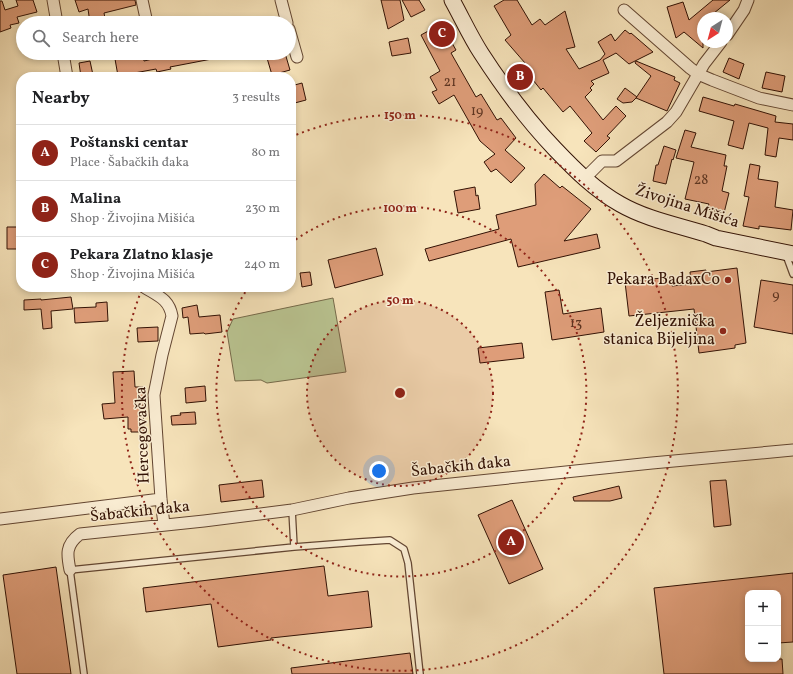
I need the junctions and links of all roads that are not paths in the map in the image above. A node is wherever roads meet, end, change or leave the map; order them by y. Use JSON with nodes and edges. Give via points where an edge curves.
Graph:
{"nodes":[{"id":1,"x":53,"y":0,"type":"edge"},
{"id":2,"x":142,"y":0,"type":"edge"},
{"id":3,"x":281,"y":0,"type":"edge"},
{"id":4,"x":452,"y":0,"type":"edge"},
{"id":5,"x":748,"y":0,"type":"edge"},
{"id":6,"x":624,"y":10,"type":"dead end"},
{"id":7,"x":56,"y":16,"type":"edge"},
{"id":8,"x":145,"y":16,"type":"edge"},
{"id":9,"x":285,"y":16,"type":"edge"},
{"id":10,"x":733,"y":26,"type":"edge"},
{"id":11,"x":716,"y":48,"type":"edge"},
{"id":12,"x":296,"y":54,"type":"edge"},
{"id":13,"x":297,"y":57,"type":"dead end"},
{"id":14,"x":63,"y":60,"type":"edge"},
{"id":15,"x":66,"y":72,"type":"edge"},
{"id":16,"x":698,"y":74,"type":"junction"},
{"id":17,"x":793,"y":105,"type":"edge"},
{"id":18,"x":584,"y":179,"type":"junction"},
{"id":19,"x":789,"y":253,"type":"edge"},
{"id":20,"x":793,"y":274,"type":"edge"},
{"id":21,"x":152,"y":292,"type":"edge"},
{"id":22,"x":793,"y":450,"type":"edge"},
{"id":23,"x":161,"y":499,"type":"junction"},
{"id":24,"x":292,"y":510,"type":"junction"},
{"id":25,"x":0,"y":519,"type":"edge"},
{"id":26,"x":164,"y":525,"type":"junction"},
{"id":27,"x":294,"y":547,"type":"junction"},
{"id":28,"x":70,"y":570,"type":"junction"},
{"id":29,"x":84,"y":674,"type":"edge"},
{"id":30,"x":420,"y":674,"type":"edge"}],
"edges":[{"from":1,"to":7,"type":"street"},
{"from":2,"to":8,"type":"street"},
{"from":3,"to":9,"type":"street"},
{"from":4,"to":18,"type":"main road","name":"Živojina Mišića","via":[[481,53],[525,115]]},
{"from":5,"to":10,"type":"street"},
{"from":6,"to":16,"type":"street"},
{"from":11,"to":16,"type":"street"},
{"from":12,"to":13,"type":"street"},
{"from":14,"to":15,"type":"street"},
{"from":16,"to":17,"type":"street","via":[[759,98]]},
{"from":16,"to":18,"type":"street","via":[[676,112],[667,122],[616,161],[602,161]]},
{"from":18,"to":19,"type":"main road","name":"Živojina Mišića","via":[[605,195],[646,216],[716,238]]},
{"from":19,"to":20,"type":"lane"},
{"from":21,"to":23,"type":"street","name":"Hercegovačka","via":[[167,302],[172,316],[154,395]]},
{"from":22,"to":24,"type":"street","name":"Šabačkih đaka","via":[[413,488]]},
{"from":23,"to":25,"type":"street","name":"Šabačkih đaka"},
{"from":23,"to":26,"type":"street","name":"Hercegovačka"},
{"from":24,"to":26,"type":"street","name":"Šabačkih đaka"},
{"from":24,"to":27,"type":"lane"},
{"from":26,"to":28,"type":"street","name":"Šabačkih đaka","via":[[80,534],[68,548]]},
{"from":27,"to":28,"type":"lane"},
{"from":27,"to":30,"type":"lane","via":[[390,540],[404,549],[408,563]]},
{"from":28,"to":29,"type":"lane"}]}
